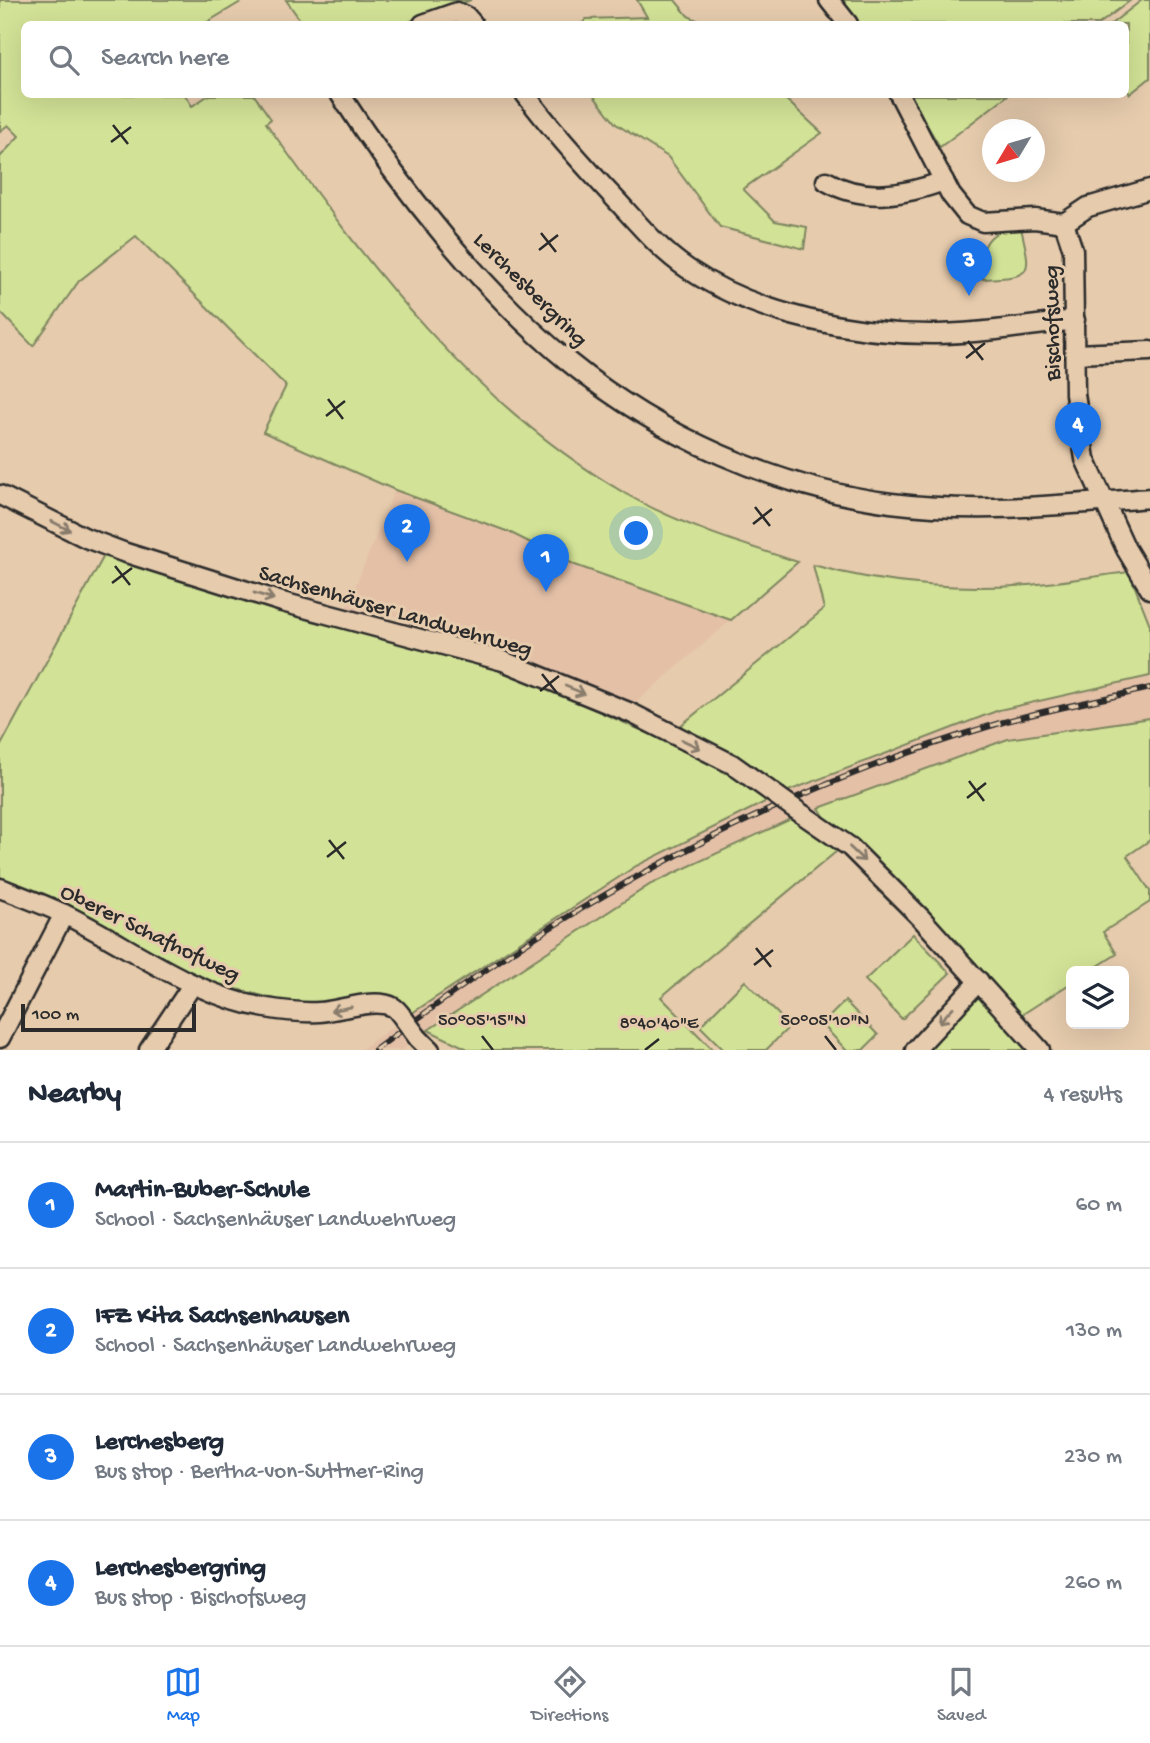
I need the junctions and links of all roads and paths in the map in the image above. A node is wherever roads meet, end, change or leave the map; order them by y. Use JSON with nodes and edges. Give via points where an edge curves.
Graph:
{"nodes":[{"id":1,"x":829,"y":0,"type":"edge"},
{"id":2,"x":432,"y":21,"type":"edge"},
{"id":3,"x":470,"y":21,"type":"edge"},
{"id":4,"x":846,"y":21,"type":"edge"},
{"id":5,"x":343,"y":98,"type":"edge"},
{"id":6,"x":528,"y":98,"type":"edge"},
{"id":7,"x":901,"y":98,"type":"edge"},
{"id":8,"x":826,"y":181,"type":"dead end"},
{"id":9,"x":944,"y":181,"type":"junction"},
{"id":10,"x":1150,"y":189,"type":"edge"},
{"id":11,"x":1064,"y":223,"type":"junction"},
{"id":12,"x":1074,"y":320,"type":"junction"},
{"id":13,"x":1150,"y":351,"type":"edge"},
{"id":14,"x":1075,"y":354,"type":"junction"},
{"id":15,"x":0,"y":495,"type":"edge"},
{"id":16,"x":1150,"y":498,"type":"edge"},
{"id":17,"x":1103,"y":502,"type":"junction"},
{"id":18,"x":1150,"y":589,"type":"edge"},
{"id":19,"x":0,"y":887,"type":"edge"},
{"id":20,"x":64,"y":914,"type":"junction"},
{"id":21,"x":979,"y":981,"type":"junction"},
{"id":22,"x":193,"y":984,"type":"junction"},
{"id":23,"x":0,"y":1038,"type":"edge"},
{"id":24,"x":424,"y":1044,"type":"edge"},
{"id":25,"x":149,"y":1050,"type":"edge"},
{"id":26,"x":915,"y":1050,"type":"edge"},
{"id":27,"x":1040,"y":1050,"type":"edge"}],
"edges":[{"from":1,"to":4,"type":"street"},
{"from":2,"to":3,"type":"street","via":[[457,12]]},
{"from":5,"to":17,"type":"street","name":"Lerchesbergring","via":[[418,202],[517,315],[583,373],[684,436],[797,482],[889,503],[990,509]]},
{"from":6,"to":12,"type":"street","via":[[566,146],[661,247],[705,280],[736,295],[801,317],[885,331],[936,334]]},
{"from":7,"to":9,"type":"street"},
{"from":8,"to":9,"type":"street","via":[[869,195],[909,192]]},
{"from":9,"to":11,"type":"street","via":[[961,209],[976,221]]},
{"from":10,"to":11,"type":"street","via":[[1087,206]]},
{"from":11,"to":12,"type":"street","name":"Bischofsweg","via":[[1073,250]]},
{"from":12,"to":14,"type":"street","name":"Bischofsweg"},
{"from":13,"to":14,"type":"street"},
{"from":14,"to":17,"type":"street","name":"Bischofsweg","via":[[1078,425],[1085,459]]},
{"from":15,"to":21,"type":"street","name":"Sachsenhäuser Landwehrweg","one_way":true,"bridge":true,"via":[[124,552],[295,606],[503,662],[631,713],[732,764],[850,847]]},
{"from":16,"to":17,"type":"street","name":"Lerchesbergring"},
{"from":17,"to":18,"type":"street","name":"Bischofsweg"},
{"from":19,"to":20,"type":"street","name":"Oberer Schafhofweg"},
{"from":20,"to":22,"type":"street","name":"Oberer Schafhofweg"},
{"from":20,"to":23,"type":"street"},
{"from":21,"to":26,"type":"street","one_way":true},
{"from":21,"to":27,"type":"street","name":"Sachsenhäuser Landwehrweg"},
{"from":24,"to":22,"type":"street","name":"Oberer Schafhofweg","one_way":true,"bridge":true,"via":[[392,1006],[298,1013],[262,1007]]},
{"from":22,"to":25,"type":"street"}]}
